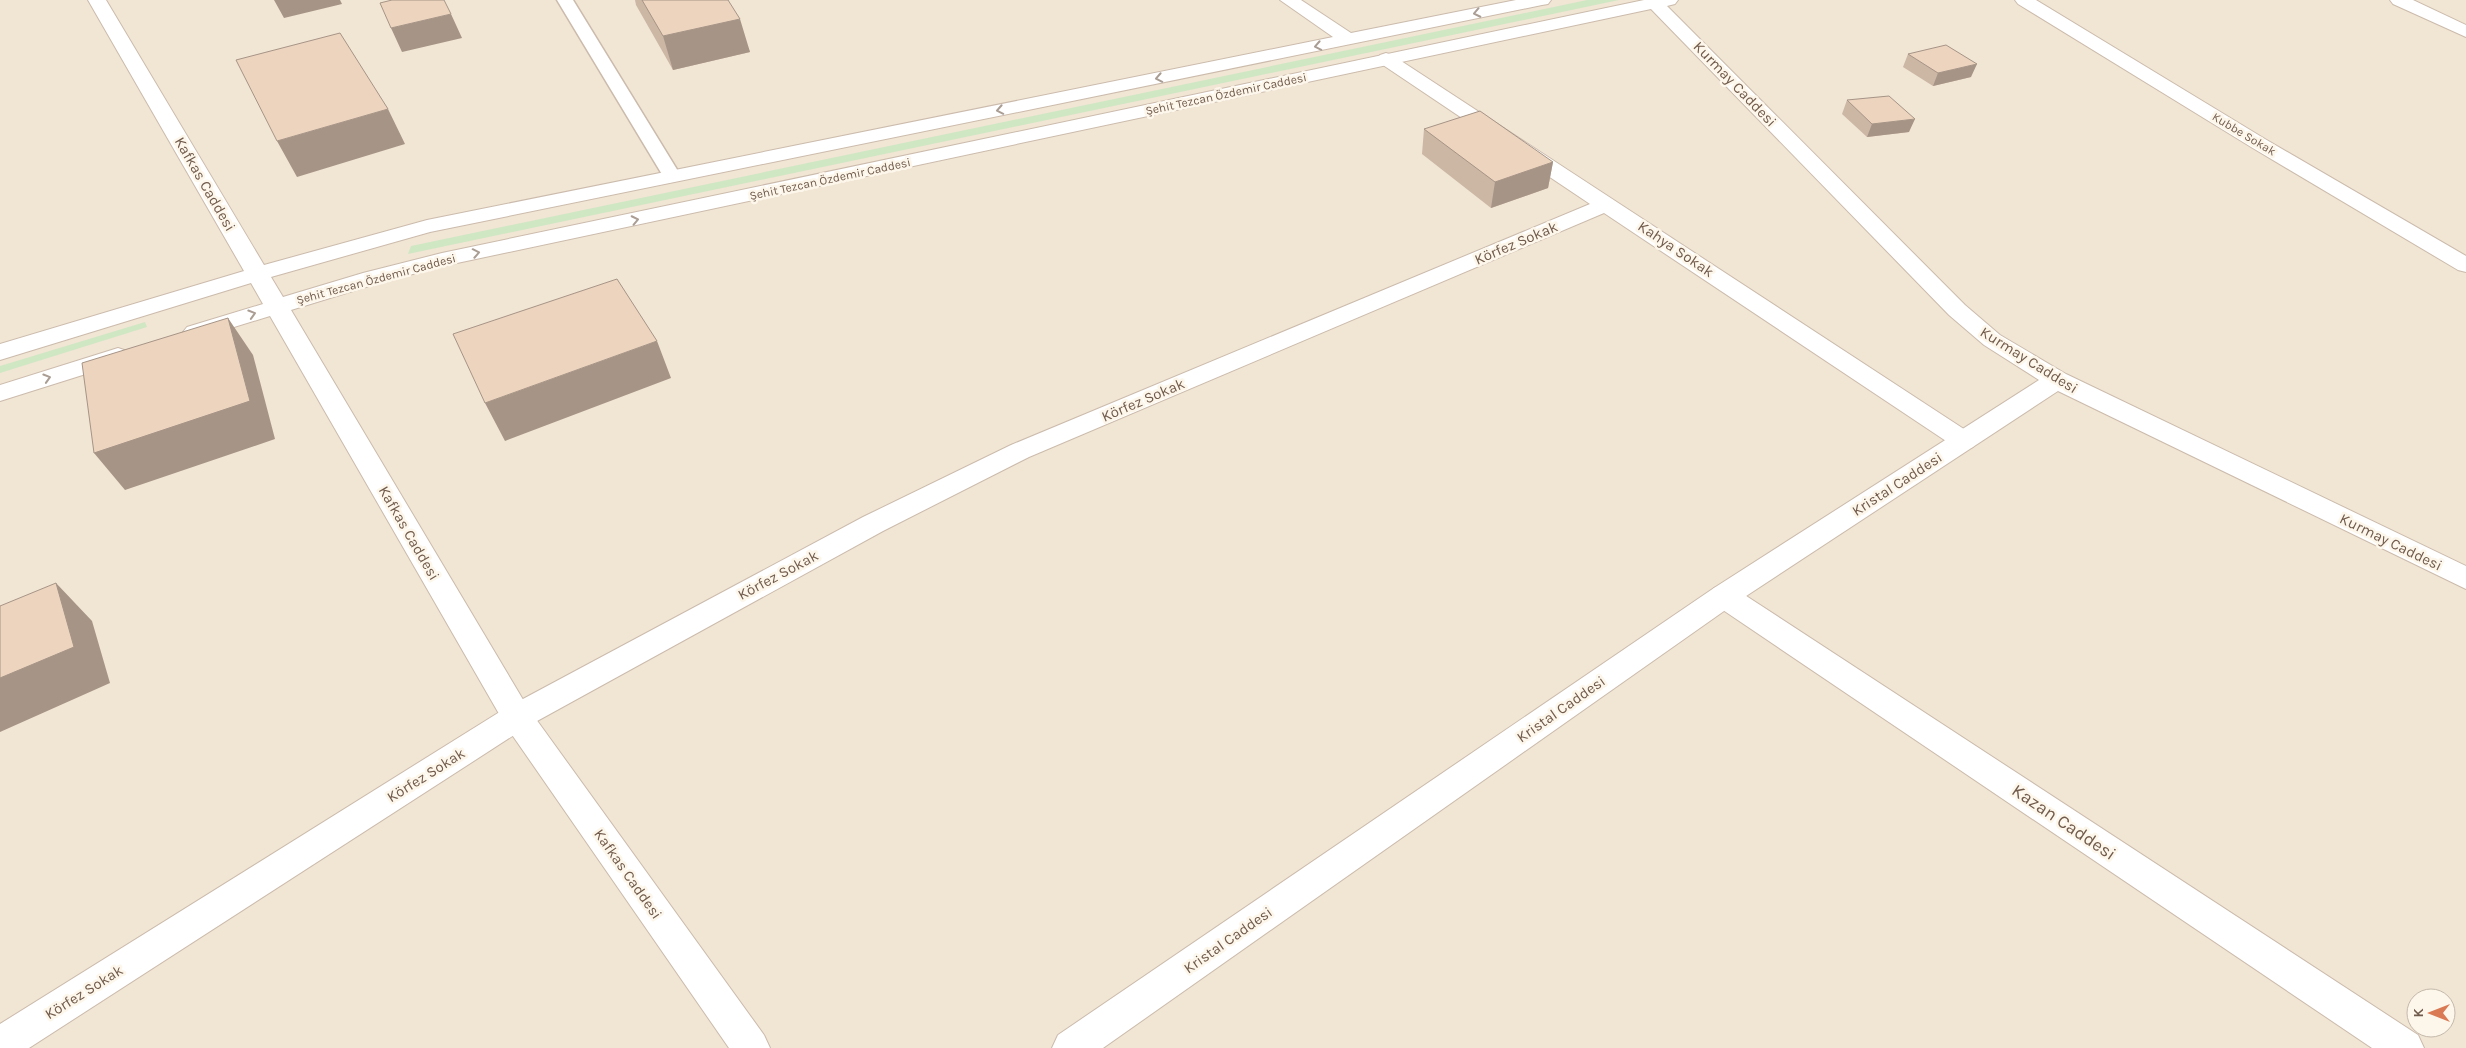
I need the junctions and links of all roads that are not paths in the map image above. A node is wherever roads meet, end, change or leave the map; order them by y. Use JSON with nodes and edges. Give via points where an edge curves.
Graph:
{"nodes":[{"id":1,"x":97,"y":0,"type":"edge"},
{"id":2,"x":565,"y":0,"type":"edge"},
{"id":3,"x":1290,"y":0,"type":"edge"},
{"id":4,"x":1542,"y":0,"type":"edge"},
{"id":5,"x":2024,"y":0,"type":"edge"},
{"id":6,"x":2399,"y":0,"type":"edge"},
{"id":7,"x":1662,"y":2,"type":"edge"},
{"id":8,"x":2466,"y":32,"type":"edge"},
{"id":9,"x":1349,"y":40,"type":"junction"},
{"id":10,"x":1386,"y":60,"type":"junction"},
{"id":11,"x":672,"y":176,"type":"junction"},
{"id":12,"x":1608,"y":204,"type":"junction"},
{"id":13,"x":2466,"y":265,"type":"edge"},
{"id":14,"x":258,"y":274,"type":"junction"},
{"id":15,"x":276,"y":307,"type":"junction"},
{"id":16,"x":172,"y":339,"type":"edge"},
{"id":17,"x":134,"y":351,"type":"edge"},
{"id":18,"x":0,"y":352,"type":"edge"},
{"id":19,"x":2057,"y":380,"type":"junction"},
{"id":20,"x":0,"y":393,"type":"edge"},
{"id":21,"x":1964,"y":441,"type":"junction"},
{"id":22,"x":2466,"y":578,"type":"edge"},
{"id":23,"x":1724,"y":596,"type":"junction"},
{"id":24,"x":517,"y":717,"type":"junction"},
{"id":25,"x":0,"y":1045,"type":"edge"},
{"id":26,"x":751,"y":1048,"type":"edge"},
{"id":27,"x":1071,"y":1048,"type":"edge"},
{"id":28,"x":2405,"y":1048,"type":"edge"}],
"edges":[{"from":1,"to":14,"type":"street","name":"Kafkas Caddesi"},
{"from":2,"to":11,"type":"lane"},
{"from":3,"to":9,"type":"street"},
{"from":4,"to":9,"type":"street","name":"Şehit Tezcan Özdemir Caddesi","one_way":true},
{"from":5,"to":13,"type":"street","name":"Kubbe Sokak"},
{"from":6,"to":8,"type":"street"},
{"from":7,"to":10,"type":"street","name":"Şehit Tezcan Özdemir Caddesi"},
{"from":7,"to":19,"type":"street","name":"Kurmay Caddesi","via":[[1957,310],[1992,340]]},
{"from":9,"to":11,"type":"street","name":"Şehit Tezcan Özdemir Caddesi","one_way":true},
{"from":10,"to":12,"type":"street","name":"Kahya Sokak"},
{"from":15,"to":10,"type":"street","name":"Şehit Tezcan Özdemir Caddesi","one_way":true,"via":[[442,260]]},
{"from":11,"to":14,"type":"street","name":"Şehit Tezcan Özdemir Caddesi","via":[[426,226]]},
{"from":12,"to":21,"type":"street","name":"Kahya Sokak"},
{"from":12,"to":24,"type":"street","name":"Körfez Sokak","via":[[1020,451],[873,524]]},
{"from":14,"to":15,"type":"street","name":"Kafkas Caddesi"},
{"from":14,"to":18,"type":"street","name":"Şehit Tezcan Özdemir Caddesi"},
{"from":16,"to":15,"type":"street","name":"Şehit Tezcan Özdemir Caddesi","one_way":true},
{"from":15,"to":24,"type":"street","name":"Kafkas Caddesi"},
{"from":20,"to":17,"type":"street","one_way":true},
{"from":19,"to":21,"type":"street","name":"Kristal Caddesi"},
{"from":19,"to":22,"type":"street","name":"Kurmay Caddesi"},
{"from":21,"to":23,"type":"street","name":"Kristal Caddesi"},
{"from":23,"to":27,"type":"street","name":"Kristal Caddesi"},
{"from":23,"to":28,"type":"street","name":"Kazan Caddesi"},
{"from":24,"to":25,"type":"street","name":"Körfez Sokak"},
{"from":24,"to":26,"type":"street","name":"Kafkas Caddesi"}]}
